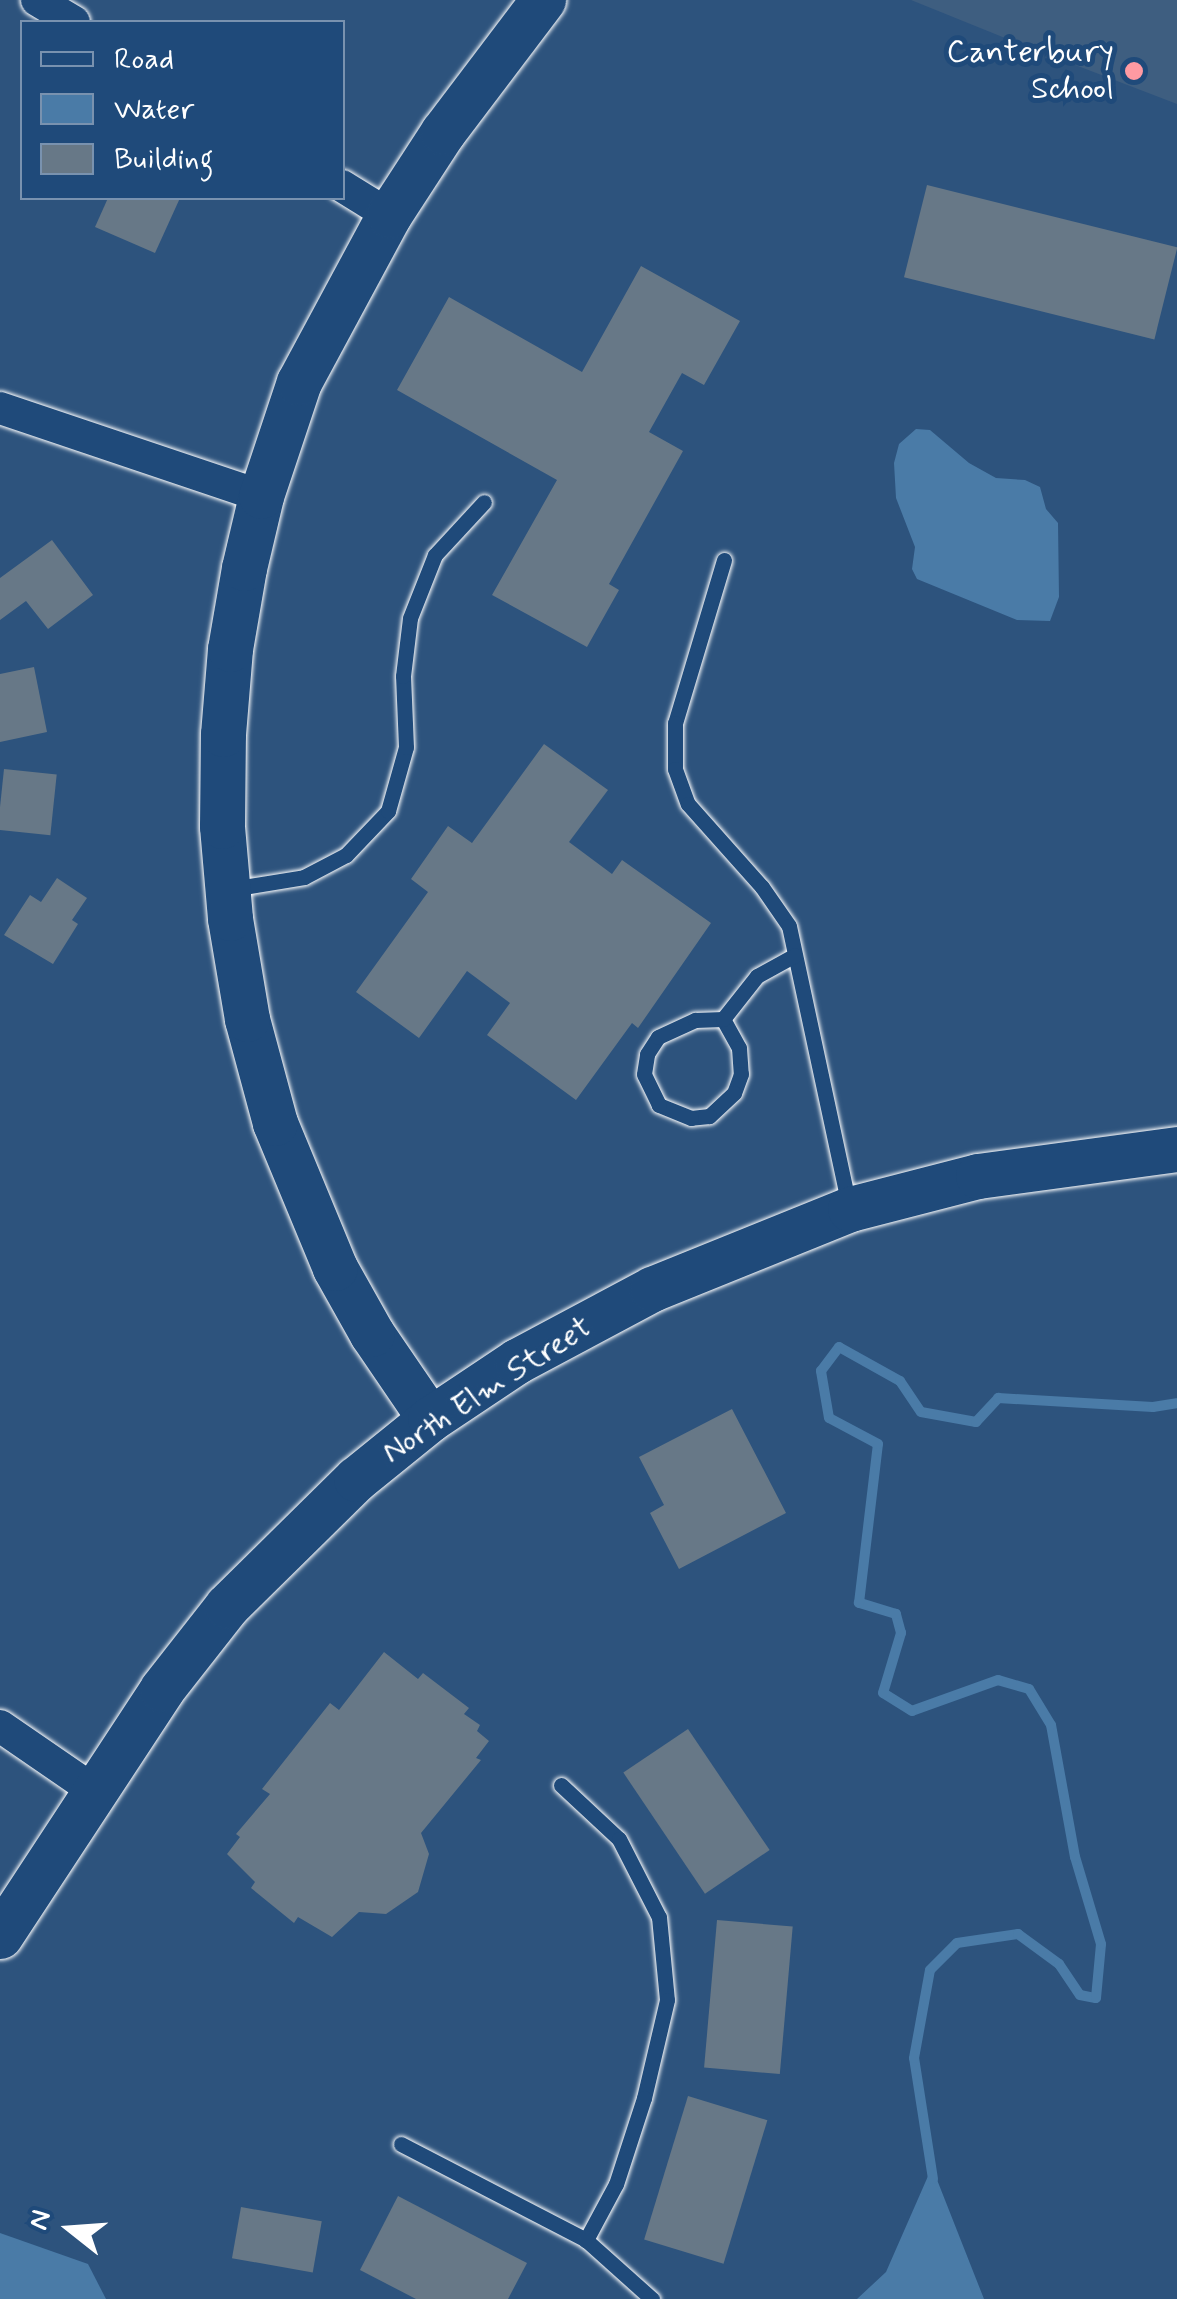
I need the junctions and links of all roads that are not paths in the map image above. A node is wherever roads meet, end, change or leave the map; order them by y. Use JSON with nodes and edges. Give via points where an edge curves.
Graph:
{"nodes":[{"id":1,"x":37,"y":0,"type":"edge"},
{"id":2,"x":542,"y":0,"type":"edge"},
{"id":3,"x":71,"y":20,"type":"edge"},
{"id":4,"x":345,"y":188,"type":"edge"},
{"id":5,"x":389,"y":214,"type":"junction"},
{"id":6,"x":0,"y":408,"type":"edge"},
{"id":7,"x":261,"y":496,"type":"junction"},
{"id":8,"x":484,"y":502,"type":"dead end"},
{"id":9,"x":724,"y":560,"type":"dead end"},
{"id":10,"x":227,"y":890,"type":"junction"},
{"id":11,"x":795,"y":955,"type":"junction"},
{"id":12,"x":723,"y":1019,"type":"junction"},
{"id":13,"x":1177,"y":1149,"type":"edge"},
{"id":14,"x":850,"y":1209,"type":"junction"},
{"id":15,"x":430,"y":1420,"type":"junction"},
{"id":16,"x":0,"y":1726,"type":"edge"},
{"id":17,"x":561,"y":1786,"type":"dead end"},
{"id":18,"x":93,"y":1790,"type":"junction"},
{"id":19,"x":0,"y":1936,"type":"edge"},
{"id":20,"x":401,"y":2144,"type":"dead end"},
{"id":21,"x":586,"y":2240,"type":"junction"},
{"id":22,"x":652,"y":2299,"type":"edge"}],
"edges":[{"from":1,"to":3,"type":"street"},
{"from":2,"to":5,"type":"street"},
{"from":4,"to":5,"type":"street"},
{"from":5,"to":7,"type":"street","via":[[298,382]]},
{"from":6,"to":7,"type":"street"},
{"from":7,"to":10,"type":"street","via":[[227,683]]},
{"from":8,"to":10,"type":"lane","via":[[435,555],[410,618],[406,747],[388,810],[346,855],[304,877]]},
{"from":9,"to":11,"type":"lane","via":[[676,722],[676,769],[688,804],[789,926]]},
{"from":10,"to":15,"type":"street","via":[[247,1019],[304,1201],[372,1334]]},
{"from":11,"to":12,"type":"lane","via":[[757,976]]},
{"from":11,"to":14,"type":"lane"},
{"from":12,"to":12,"type":"lane","via":[[738,1048],[741,1074],[734,1093],[708,1116],[691,1118],[658,1105],[644,1074],[658,1037],[694,1020]]},
{"from":13,"to":14,"type":"street","name":"North Elm Street","via":[[978,1176]]},
{"from":14,"to":15,"type":"street","name":"North Elm Street","via":[[724,1256],[622,1304],[517,1361]]},
{"from":15,"to":18,"type":"street","name":"North Elm Street","via":[[317,1514],[227,1606]]},
{"from":16,"to":18,"type":"street"},
{"from":17,"to":21,"type":"lane","via":[[619,1839],[659,1917],[667,2000],[616,2184]]},
{"from":18,"to":19,"type":"street","name":"North Elm Street"},
{"from":20,"to":21,"type":"lane"},
{"from":21,"to":22,"type":"lane"}]}
